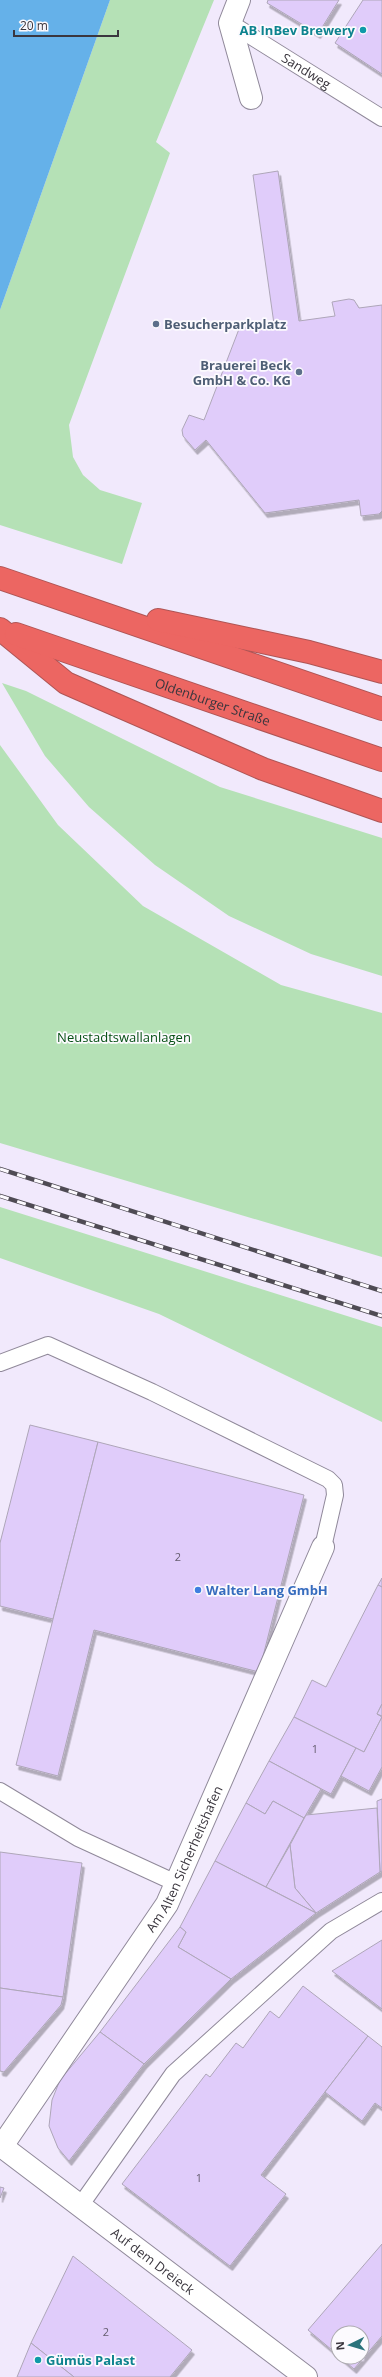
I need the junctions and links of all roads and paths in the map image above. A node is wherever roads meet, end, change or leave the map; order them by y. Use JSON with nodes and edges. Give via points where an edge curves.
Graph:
{"nodes":[{"id":1,"x":239,"y":0,"type":"edge"},
{"id":2,"x":230,"y":23,"type":"junction"},
{"id":3,"x":251,"y":98,"type":"dead end"},
{"id":4,"x":382,"y":118,"type":"edge"},
{"id":5,"x":0,"y":578,"type":"edge"},
{"id":6,"x":59,"y":599,"type":"junction"},
{"id":7,"x":0,"y":628,"type":"edge"},
{"id":8,"x":40,"y":650,"type":"junction"},
{"id":9,"x":382,"y":672,"type":"edge"},
{"id":10,"x":382,"y":709,"type":"edge"},
{"id":11,"x":382,"y":760,"type":"edge"},
{"id":12,"x":382,"y":811,"type":"edge"},
{"id":13,"x":0,"y":1363,"type":"edge"},
{"id":14,"x":323,"y":1548,"type":"joint"},
{"id":15,"x":0,"y":1791,"type":"edge"},
{"id":16,"x":176,"y":1883,"type":"junction"},
{"id":17,"x":382,"y":1901,"type":"edge"},
{"id":18,"x":1,"y":2145,"type":"edge"},
{"id":19,"x":80,"y":2206,"type":"junction"},
{"id":20,"x":306,"y":2377,"type":"edge"}],
"edges":[{"from":1,"to":2,"type":"street"},
{"from":2,"to":3,"type":"street"},
{"from":2,"to":4,"type":"lane","name":"Sandweg"},
{"from":5,"to":6,"type":"highway"},
{"from":6,"to":9,"type":"highway","via":[[309,652]]},
{"from":6,"to":10,"type":"highway"},
{"from":7,"to":8,"type":"highway","name":"Oldenburger Straße"},
{"from":8,"to":11,"type":"highway","name":"Oldenburger Straße"},
{"from":8,"to":12,"type":"highway","via":[[66,683],[263,768]]},
{"from":13,"to":14,"type":"lane","via":[[48,1345],[152,1392],[328,1479],[334,1485],[335,1495]]},
{"from":14,"to":16,"type":"street","name":"Am Alten Sicherheitshafen"},
{"from":15,"to":16,"type":"lane","via":[[78,1838]]},
{"from":16,"to":18,"type":"street","name":"Am Alten Sicherheitshafen","via":[[166,1904]]},
{"from":17,"to":19,"type":"lane","via":[[330,1931],[173,2074]]},
{"from":18,"to":19,"type":"street","name":"Auf dem Dreieck"},
{"from":19,"to":20,"type":"street","name":"Auf dem Dreieck"}]}
